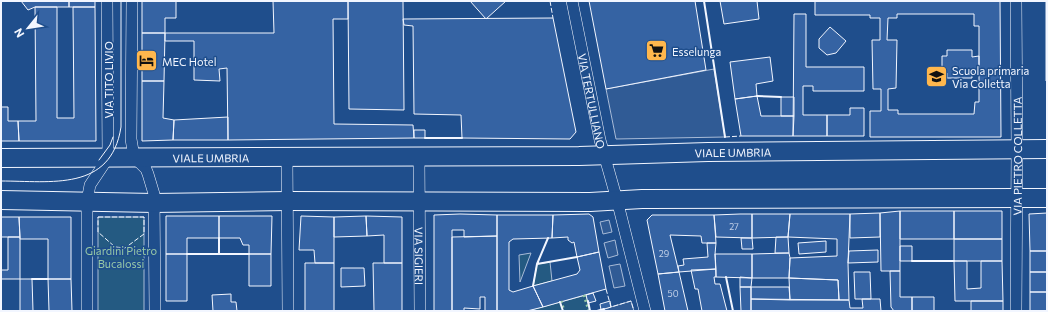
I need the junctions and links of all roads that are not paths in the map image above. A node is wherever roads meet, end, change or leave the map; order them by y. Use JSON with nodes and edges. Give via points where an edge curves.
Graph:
{"nodes":[{"id":1,"x":108,"y":1,"type":"edge"},
{"id":2,"x":132,"y":1,"type":"edge"},
{"id":3,"x":572,"y":1,"type":"edge"},
{"id":4,"x":1016,"y":1,"type":"edge"},
{"id":5,"x":1017,"y":149,"type":"junction"},
{"id":6,"x":1047,"y":149,"type":"edge"},
{"id":7,"x":604,"y":155,"type":"junction"},
{"id":8,"x":134,"y":157,"type":"junction"},
{"id":9,"x":287,"y":157,"type":"junction"},
{"id":10,"x":419,"y":157,"type":"junction"},
{"id":11,"x":1,"y":158,"type":"edge"},
{"id":12,"x":108,"y":158,"type":"junction"},
{"id":13,"x":1047,"y":198,"type":"edge"},
{"id":14,"x":1017,"y":199,"type":"junction"},
{"id":15,"x":1,"y":200,"type":"edge"},
{"id":16,"x":617,"y":200,"type":"junction"},
{"id":17,"x":87,"y":201,"type":"junction"},
{"id":18,"x":288,"y":201,"type":"junction"},
{"id":19,"x":420,"y":201,"type":"junction"},
{"id":20,"x":154,"y":203,"type":"junction"},
{"id":21,"x":87,"y":311,"type":"edge"},
{"id":22,"x":155,"y":311,"type":"edge"},
{"id":23,"x":288,"y":311,"type":"edge"},
{"id":24,"x":420,"y":311,"type":"edge"},
{"id":25,"x":645,"y":311,"type":"edge"},
{"id":26,"x":1016,"y":311,"type":"edge"}],
"edges":[{"from":1,"to":12,"type":"street","name":"VIA TITO LIVIO"},
{"from":2,"to":8,"type":"street","via":[[131,139]]},
{"from":3,"to":7,"type":"street","name":"VIA TERTULLIANO"},
{"from":4,"to":5,"type":"street","name":"VIA PIETRO COLLETTA"},
{"from":5,"to":6,"type":"main road","name":"VIALE UMBRIA"},
{"from":5,"to":7,"type":"main road","name":"VIALE UMBRIA"},
{"from":5,"to":14,"type":"street","name":"VIA PIETRO COLLETTA"},
{"from":7,"to":10,"type":"main road","name":"VIALE UMBRIA"},
{"from":7,"to":16,"type":"street","name":"VIA TERTULLIANO"},
{"from":8,"to":9,"type":"main road","name":"VIALE UMBRIA"},
{"from":8,"to":12,"type":"main road","name":"VIALE UMBRIA"},
{"from":8,"to":20,"type":"street","via":[[146,169],[152,185]]},
{"from":9,"to":10,"type":"main road","name":"VIALE UMBRIA"},
{"from":9,"to":18,"type":"street"},
{"from":10,"to":19,"type":"street"},
{"from":11,"to":12,"type":"main road","name":"VIALE UMBRIA"},
{"from":12,"to":17,"type":"street","via":[[90,185]]},
{"from":13,"to":14,"type":"main road"},
{"from":14,"to":16,"type":"main road"},
{"from":14,"to":26,"type":"street","name":"VIA PIETRO COLLETTA"},
{"from":15,"to":17,"type":"main road"},
{"from":16,"to":19,"type":"main road"},
{"from":16,"to":25,"type":"street","name":"VIA TERTULLIANO"},
{"from":17,"to":20,"type":"main road"},
{"from":17,"to":21,"type":"street"},
{"from":18,"to":19,"type":"main road"},
{"from":18,"to":20,"type":"main road"},
{"from":18,"to":23,"type":"street"},
{"from":19,"to":24,"type":"street","name":"VIA SIGIERI"},
{"from":20,"to":22,"type":"street"}]}
